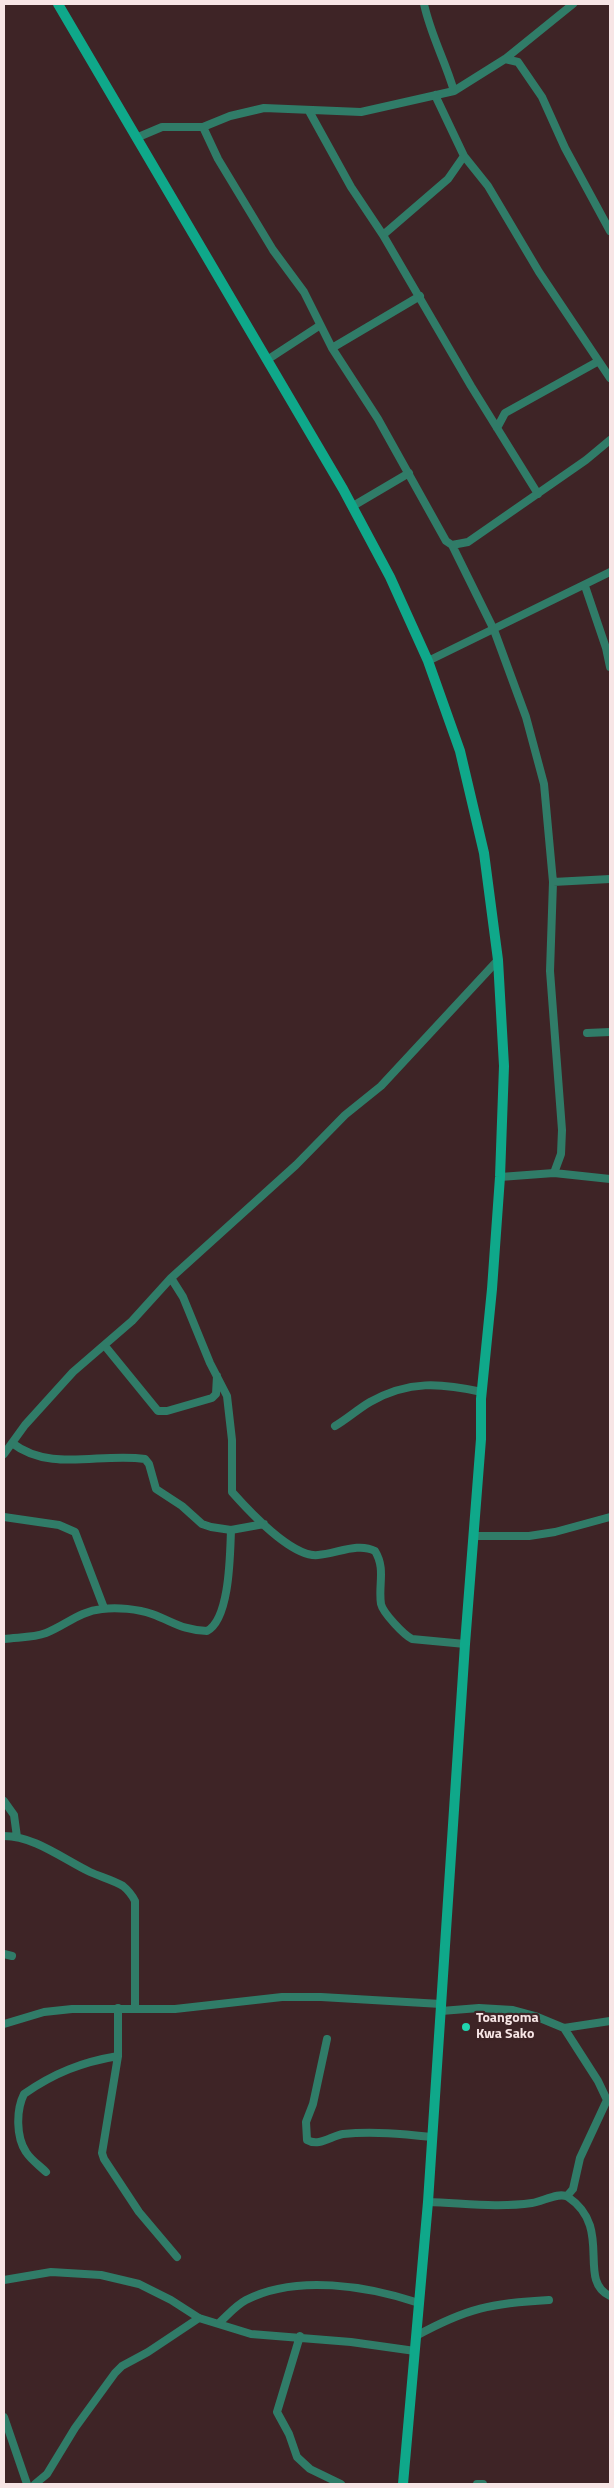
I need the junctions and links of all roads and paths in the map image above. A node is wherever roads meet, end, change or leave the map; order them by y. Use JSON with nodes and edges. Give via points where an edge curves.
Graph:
{"nodes":[{"id":1,"x":58,"y":4,"type":"edge"},
{"id":2,"x":424,"y":4,"type":"edge"},
{"id":3,"x":572,"y":4,"type":"edge"},
{"id":4,"x":505,"y":59,"type":"junction"},
{"id":5,"x":454,"y":91,"type":"junction"},
{"id":6,"x":435,"y":95,"type":"junction"},
{"id":7,"x":309,"y":111,"type":"junction"},
{"id":8,"x":203,"y":127,"type":"junction"},
{"id":9,"x":136,"y":138,"type":"junction"},
{"id":10,"x":464,"y":156,"type":"junction"},
{"id":11,"x":610,"y":231,"type":"edge"},
{"id":12,"x":383,"y":235,"type":"junction"},
{"id":13,"x":420,"y":296,"type":"junction"},
{"id":14,"x":319,"y":326,"type":"junction"},
{"id":15,"x":332,"y":348,"type":"junction"},
{"id":16,"x":266,"y":360,"type":"junction"},
{"id":17,"x":598,"y":362,"type":"junction"},
{"id":18,"x":610,"y":378,"type":"edge"},
{"id":19,"x":487,"y":413,"type":"junction"},
{"id":20,"x":505,"y":413,"type":"junction"},
{"id":21,"x":497,"y":428,"type":"junction"},
{"id":22,"x":610,"y":440,"type":"edge"},
{"id":23,"x":409,"y":473,"type":"junction"},
{"id":24,"x":538,"y":494,"type":"junction"},
{"id":25,"x":353,"y":506,"type":"junction"},
{"id":26,"x":452,"y":545,"type":"junction"},
{"id":27,"x":610,"y":572,"type":"edge"},
{"id":28,"x":585,"y":586,"type":"junction"},
{"id":29,"x":494,"y":630,"type":"junction"},
{"id":30,"x":428,"y":661,"type":"junction"},
{"id":31,"x":610,"y":667,"type":"edge"},
{"id":32,"x":610,"y":879,"type":"edge"},
{"id":33,"x":552,"y":882,"type":"junction"},
{"id":34,"x":498,"y":960,"type":"junction"},
{"id":35,"x":610,"y":1032,"type":"edge"},
{"id":36,"x":587,"y":1033,"type":"dead end"},
{"id":37,"x":554,"y":1174,"type":"junction"},
{"id":38,"x":500,"y":1177,"type":"junction"},
{"id":39,"x":610,"y":1179,"type":"edge"},
{"id":40,"x":171,"y":1278,"type":"junction"},
{"id":41,"x":105,"y":1346,"type":"junction"},
{"id":42,"x":217,"y":1374,"type":"junction"},
{"id":43,"x":482,"y":1392,"type":"junction"},
{"id":44,"x":335,"y":1426,"type":"dead end"},
{"id":45,"x":12,"y":1442,"type":"junction"},
{"id":46,"x":4,"y":1454,"type":"edge"},
{"id":47,"x":4,"y":1517,"type":"edge"},
{"id":48,"x":610,"y":1517,"type":"edge"},
{"id":49,"x":264,"y":1524,"type":"junction"},
{"id":50,"x":231,"y":1530,"type":"junction"},
{"id":51,"x":473,"y":1536,"type":"junction"},
{"id":52,"x":104,"y":1608,"type":"junction"},
{"id":53,"x":4,"y":1639,"type":"edge"},
{"id":54,"x":465,"y":1644,"type":"junction"},
{"id":55,"x":4,"y":1801,"type":"edge"},
{"id":56,"x":4,"y":1836,"type":"edge"},
{"id":57,"x":17,"y":1837,"type":"junction"},
{"id":58,"x":4,"y":1954,"type":"edge"},
{"id":59,"x":12,"y":1956,"type":"dead end"},
{"id":60,"x":118,"y":2008,"type":"junction"},
{"id":61,"x":135,"y":2008,"type":"junction"},
{"id":62,"x":441,"y":2008,"type":"junction"},
{"id":63,"x":610,"y":2021,"type":"edge"},
{"id":64,"x":4,"y":2024,"type":"edge"},
{"id":65,"x":564,"y":2028,"type":"junction"},
{"id":66,"x":327,"y":2039,"type":"dead end"},
{"id":67,"x":118,"y":2056,"type":"junction"},
{"id":68,"x":432,"y":2137,"type":"junction"},
{"id":69,"x":46,"y":2172,"type":"dead end"},
{"id":70,"x":566,"y":2196,"type":"junction"},
{"id":71,"x":428,"y":2202,"type":"junction"},
{"id":72,"x":177,"y":2257,"type":"dead end"},
{"id":73,"x":4,"y":2280,"type":"edge"},
{"id":74,"x":610,"y":2296,"type":"edge"},
{"id":75,"x":549,"y":2300,"type":"dead end"},
{"id":76,"x":420,"y":2303,"type":"junction"},
{"id":77,"x":198,"y":2318,"type":"junction"},
{"id":78,"x":220,"y":2323,"type":"junction"},
{"id":79,"x":300,"y":2336,"type":"junction"},
{"id":80,"x":416,"y":2336,"type":"junction"},
{"id":81,"x":415,"y":2351,"type":"junction"},
{"id":82,"x":4,"y":2417,"type":"edge"},
{"id":83,"x":27,"y":2484,"type":"edge"},
{"id":84,"x":35,"y":2484,"type":"edge"},
{"id":85,"x":341,"y":2484,"type":"edge"},
{"id":86,"x":402,"y":2484,"type":"edge"},
{"id":87,"x":477,"y":2484,"type":"edge"},
{"id":88,"x":483,"y":2484,"type":"edge"}],
"edges":[{"from":1,"to":9,"type":"main road"},
{"from":2,"to":5,"type":"street","via":[[429,29]]},
{"from":3,"to":4,"type":"street"},
{"from":4,"to":5,"type":"street"},
{"from":4,"to":11,"type":"street","via":[[518,62],[533,81]]},
{"from":5,"to":6,"type":"street"},
{"from":6,"to":7,"type":"street","via":[[361,112]]},
{"from":6,"to":10,"type":"street"},
{"from":7,"to":8,"type":"street","via":[[264,108]]},
{"from":7,"to":12,"type":"street","via":[[351,187]]},
{"from":8,"to":9,"type":"street","via":[[162,127]]},
{"from":8,"to":14,"type":"street","via":[[218,159],[273,250],[304,292]]},
{"from":9,"to":16,"type":"main road"},
{"from":10,"to":12,"type":"street","via":[[448,179]]},
{"from":10,"to":17,"type":"street","via":[[488,186]]},
{"from":12,"to":13,"type":"street"},
{"from":13,"to":15,"type":"street"},
{"from":13,"to":19,"type":"street"},
{"from":14,"to":15,"type":"street"},
{"from":14,"to":16,"type":"street"},
{"from":15,"to":23,"type":"street"},
{"from":16,"to":25,"type":"main road"},
{"from":17,"to":18,"type":"street"},
{"from":17,"to":20,"type":"street"},
{"from":19,"to":20,"type":"street"},
{"from":19,"to":21,"type":"street"},
{"from":20,"to":21,"type":"street"},
{"from":21,"to":24,"type":"street"},
{"from":22,"to":24,"type":"street"},
{"from":23,"to":25,"type":"street"},
{"from":23,"to":26,"type":"street","via":[[446,541]]},
{"from":24,"to":26,"type":"street","via":[[468,542]]},
{"from":25,"to":30,"type":"main road"},
{"from":26,"to":29,"type":"street"},
{"from":27,"to":28,"type":"street"},
{"from":28,"to":29,"type":"street"},
{"from":28,"to":31,"type":"street"},
{"from":29,"to":30,"type":"street"},
{"from":29,"to":33,"type":"street","via":[[538,755],[544,784]]},
{"from":30,"to":34,"type":"main road","via":[[460,751],[474,806],[484,852]]},
{"from":32,"to":33,"type":"street"},
{"from":33,"to":37,"type":"street","via":[[550,971],[562,1130],[561,1154]]},
{"from":34,"to":38,"type":"main road","via":[[504,1066]]},
{"from":34,"to":40,"type":"street","via":[[381,1086],[345,1115],[296,1165]]},
{"from":35,"to":36,"type":"street"},
{"from":37,"to":38,"type":"street"},
{"from":37,"to":39,"type":"street"},
{"from":38,"to":43,"type":"main road"},
{"from":40,"to":41,"type":"street"},
{"from":40,"to":42,"type":"street","via":[[183,1297]]},
{"from":41,"to":42,"type":"street","via":[[158,1411],[212,1398],[216,1394]]},
{"from":41,"to":45,"type":"street","via":[[73,1372]]},
{"from":42,"to":49,"type":"street","via":[[230,1406],[232,1492]]},
{"from":43,"to":44,"type":"street","via":[[433,1384],[399,1390],[370,1402]]},
{"from":43,"to":51,"type":"main road"},
{"from":45,"to":46,"type":"street"},
{"from":45,"to":50,"type":"street","via":[[21,1450],[52,1459],[145,1459],[156,1489],[202,1524]]},
{"from":47,"to":52,"type":"street","via":[[59,1525],[75,1532]]},
{"from":48,"to":51,"type":"street","via":[[529,1536]]},
{"from":49,"to":50,"type":"street"},
{"from":49,"to":54,"type":"street","via":[[306,1554],[316,1556],[360,1547],[376,1551],[382,1570],[381,1604],[405,1635],[412,1640]]},
{"from":50,"to":52,"type":"street","via":[[225,1595],[214,1628],[194,1630],[138,1611]]},
{"from":51,"to":54,"type":"main road"},
{"from":52,"to":53,"type":"street","via":[[76,1616],[46,1633]]},
{"from":54,"to":62,"type":"main road"},
{"from":55,"to":57,"type":"street","via":[[16,1820]]},
{"from":56,"to":57,"type":"street"},
{"from":57,"to":61,"type":"street","via":[[121,1885],[132,1896]]},
{"from":58,"to":59,"type":"street"},
{"from":60,"to":61,"type":"street"},
{"from":60,"to":64,"type":"street","via":[[44,2012]]},
{"from":60,"to":67,"type":"street"},
{"from":61,"to":62,"type":"street","via":[[175,2009],[282,1997],[321,1997]]},
{"from":62,"to":65,"type":"street","via":[[514,2010]]},
{"from":62,"to":68,"type":"main road"},
{"from":63,"to":65,"type":"street"},
{"from":65,"to":70,"type":"street","via":[[607,2100],[580,2158],[573,2189]]},
{"from":66,"to":68,"type":"street","via":[[306,2122],[307,2140],[316,2143],[336,2135],[360,2133]]},
{"from":67,"to":69,"type":"street","via":[[90,2060],[63,2070],[24,2094],[20,2135],[27,2154]]},
{"from":67,"to":72,"type":"street","via":[[104,2136],[104,2159],[139,2212]]},
{"from":68,"to":71,"type":"main road"},
{"from":70,"to":71,"type":"street","via":[[560,2194],[533,2203],[502,2206]]},
{"from":70,"to":74,"type":"street","via":[[580,2207],[592,2227],[594,2278],[599,2289]]},
{"from":71,"to":76,"type":"main road"},
{"from":73,"to":77,"type":"street","via":[[51,2272],[102,2275],[139,2284]]},
{"from":75,"to":80,"type":"street","via":[[485,2306],[444,2321]]},
{"from":76,"to":78,"type":"street","via":[[347,2288],[289,2287],[244,2301]]},
{"from":76,"to":80,"type":"main road"},
{"from":77,"to":78,"type":"street"},
{"from":77,"to":84,"type":"street","via":[[115,2373],[74,2428],[47,2474]]},
{"from":78,"to":79,"type":"street","via":[[250,2334]]},
{"from":79,"to":81,"type":"street"},
{"from":79,"to":85,"type":"street","via":[[276,2412],[297,2457],[310,2469]]},
{"from":80,"to":81,"type":"main road"},
{"from":81,"to":86,"type":"main road"},
{"from":82,"to":83,"type":"street"},
{"from":87,"to":88,"type":"street"}]}
